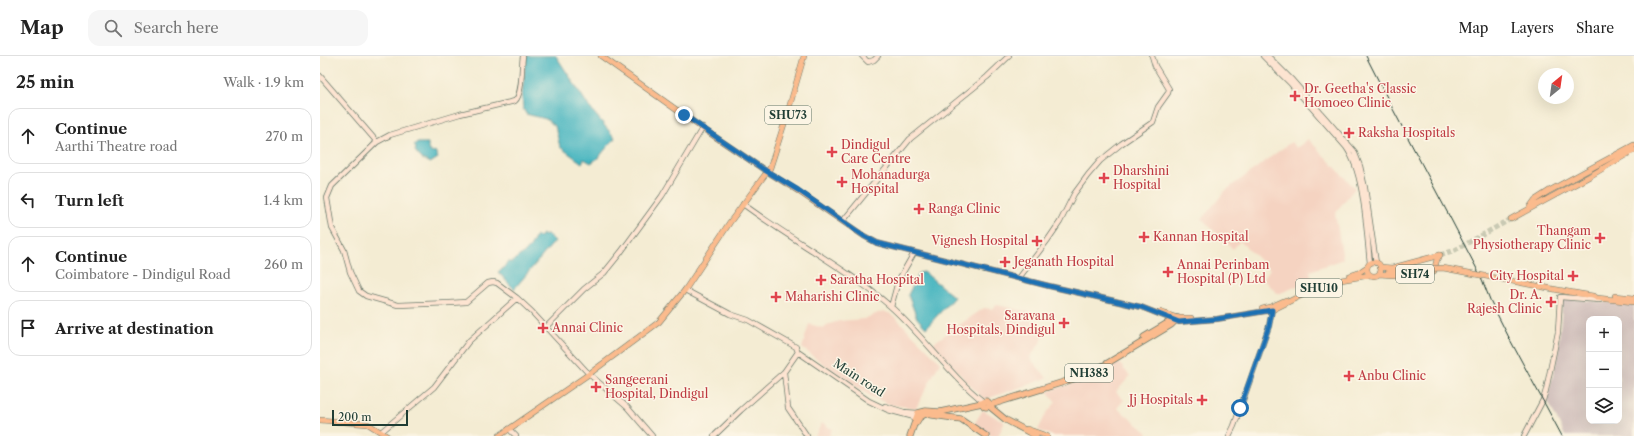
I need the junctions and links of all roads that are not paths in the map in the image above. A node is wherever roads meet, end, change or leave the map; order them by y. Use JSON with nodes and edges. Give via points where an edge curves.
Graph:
{"nodes":[{"id":1,"x":522,"y":56,"type":"edge"},
{"id":2,"x":601,"y":56,"type":"edge"},
{"id":3,"x":606,"y":56,"type":"edge"},
{"id":4,"x":803,"y":56,"type":"edge"},
{"id":5,"x":862,"y":56,"type":"edge"},
{"id":6,"x":878,"y":56,"type":"edge"},
{"id":7,"x":1009,"y":56,"type":"edge"},
{"id":8,"x":1152,"y":56,"type":"edge"},
{"id":9,"x":1263,"y":56,"type":"edge"},
{"id":10,"x":1268,"y":56,"type":"edge"},
{"id":11,"x":320,"y":76,"type":"edge"},
{"id":12,"x":702,"y":127,"type":"junction"},
{"id":13,"x":377,"y":142,"type":"junction"},
{"id":14,"x":1634,"y":145,"type":"edge"},
{"id":15,"x":1634,"y":150,"type":"edge"},
{"id":16,"x":767,"y":171,"type":"junction"},
{"id":17,"x":743,"y":204,"type":"junction"},
{"id":18,"x":1530,"y":207,"type":"junction"},
{"id":19,"x":1510,"y":219,"type":"tunnel mouth"},
{"id":20,"x":842,"y":221,"type":"junction"},
{"id":21,"x":914,"y":253,"type":"junction"},
{"id":22,"x":1376,"y":263,"type":"junction"},
{"id":23,"x":1368,"y":265,"type":"junction"},
{"id":24,"x":1380,"y":271,"type":"junction"},
{"id":25,"x":1370,"y":275,"type":"junction"},
{"id":26,"x":1019,"y":278,"type":"junction"},
{"id":27,"x":685,"y":290,"type":"junction"},
{"id":28,"x":1593,"y":296,"type":"junction"},
{"id":29,"x":517,"y":298,"type":"junction"},
{"id":30,"x":1634,"y":298,"type":"edge"},
{"id":31,"x":1619,"y":300,"type":"junction"},
{"id":32,"x":1634,"y":302,"type":"edge"},
{"id":33,"x":891,"y":307,"type":"junction"},
{"id":34,"x":1271,"y":309,"type":"junction"},
{"id":35,"x":1175,"y":320,"type":"junction"},
{"id":36,"x":546,"y":327,"type":"junction"},
{"id":37,"x":797,"y":349,"type":"junction"},
{"id":38,"x":784,"y":372,"type":"junction"},
{"id":39,"x":589,"y":374,"type":"junction"},
{"id":40,"x":999,"y":402,"type":"junction"},
{"id":41,"x":986,"y":404,"type":"junction"},
{"id":42,"x":968,"y":407,"type":"junction"},
{"id":43,"x":995,"y":411,"type":"junction"},
{"id":44,"x":917,"y":416,"type":"junction"},
{"id":45,"x":961,"y":419,"type":"junction"},
{"id":46,"x":320,"y":421,"type":"edge"},
{"id":47,"x":1024,"y":428,"type":"junction"},
{"id":48,"x":509,"y":429,"type":"junction"},
{"id":49,"x":382,"y":434,"type":"edge"},
{"id":50,"x":808,"y":435,"type":"edge"},
{"id":51,"x":387,"y":436,"type":"edge"},
{"id":52,"x":499,"y":436,"type":"edge"},
{"id":53,"x":516,"y":436,"type":"edge"},
{"id":54,"x":652,"y":436,"type":"edge"},
{"id":55,"x":714,"y":436,"type":"edge"},
{"id":56,"x":910,"y":436,"type":"edge"},
{"id":57,"x":986,"y":436,"type":"edge"},
{"id":58,"x":1036,"y":436,"type":"edge"},
{"id":59,"x":1047,"y":436,"type":"edge"},
{"id":60,"x":1229,"y":436,"type":"edge"},
{"id":61,"x":1524,"y":436,"type":"edge"}],
"edges":[{"from":1,"to":13,"type":"street","via":[[520,88],[515,101],[460,114],[390,135]]},
{"from":2,"to":12,"type":"main road"},
{"from":3,"to":12,"type":"main road"},
{"from":4,"to":16,"type":"main road","number":"SHU73"},
{"from":5,"to":6,"type":"street","via":[[868,62]]},
{"from":7,"to":20,"type":"street","via":[[910,139]]},
{"from":8,"to":26,"type":"street","via":[[1169,92],[1158,107],[1155,120],[1121,144],[1088,175],[1074,194],[1052,234]]},
{"from":9,"to":23,"type":"street","via":[[1291,84],[1353,157],[1361,187]]},
{"from":10,"to":22,"type":"street","via":[[1354,151],[1364,184]]},
{"from":11,"to":13,"type":"street"},
{"from":12,"to":16,"type":"main road"},
{"from":12,"to":36,"type":"street","via":[[662,196],[621,252],[604,273]]},
{"from":13,"to":29,"type":"street","via":[[332,186],[327,198],[332,228],[344,250],[359,292],[398,305],[455,303],[466,302],[482,287],[493,282]]},
{"from":14,"to":18,"type":"main road","via":[[1535,200]]},
{"from":15,"to":18,"type":"main road"},
{"from":16,"to":17,"type":"main road","number":"SHU73"},
{"from":16,"to":20,"type":"main road","number":"SHU10"},
{"from":17,"to":27,"type":"main road","number":"SHU73"},
{"from":17,"to":33,"type":"street","via":[[852,276]]},
{"from":18,"to":19,"type":"main road"},
{"from":20,"to":21,"type":"main road","number":"SHU10","via":[[871,240]]},
{"from":21,"to":26,"type":"main road","number":"SHU10"},
{"from":21,"to":33,"type":"street","via":[[898,281]]},
{"from":22,"to":23,"type":"main road","number":"SHU10"},
{"from":22,"to":24,"type":"main road","number":"SHU10"},
{"from":23,"to":25,"type":"main road"},
{"from":23,"to":34,"type":"main road","number":"SHU10","via":[[1358,273],[1311,288]]},
{"from":24,"to":24,"type":"main road","number":"SH74","via":[[1392,268],[1440,255],[1434,271],[1430,273],[1392,275]]},
{"from":24,"to":25,"type":"main road","number":"SHU10","via":[[1373,276]]},
{"from":24,"to":28,"type":"main road","number":"SHU10","bridge":true,"via":[[1443,268],[1533,287]]},
{"from":25,"to":34,"type":"main road","number":"SHU10","via":[[1323,286]]},
{"from":26,"to":35,"type":"main road","number":"SHU10","via":[[1151,310]]},
{"from":27,"to":37,"type":"street","name":"Main road","via":[[726,312],[748,320]]},
{"from":27,"to":39,"type":"main road","number":"SHU73","via":[[659,322]]},
{"from":28,"to":30,"type":"main road","number":"SHU10","via":[[1597,294]]},
{"from":28,"to":31,"type":"main road","number":"SHU10"},
{"from":29,"to":36,"type":"street"},
{"from":29,"to":49,"type":"street","via":[[469,342],[434,387]]},
{"from":31,"to":32,"type":"main road","number":"SHU10"},
{"from":31,"to":61,"type":"street","via":[[1613,302],[1560,297],[1558,332],[1546,390]]},
{"from":33,"to":41,"type":"street"},
{"from":34,"to":35,"type":"main road","number":"SHU10"},
{"from":34,"to":60,"type":"street","via":[[1269,326]]},
{"from":35,"to":40,"type":"highway","number":"NH383","via":[[1171,325],[1085,374]]},
{"from":35,"to":41,"type":"highway","number":"NH383","via":[[1087,371]]},
{"from":36,"to":39,"type":"street"},
{"from":37,"to":38,"type":"street"},
{"from":37,"to":44,"type":"street","name":"Main road","via":[[869,401],[888,410]]},
{"from":38,"to":50,"type":"street","via":[[788,408]]},
{"from":38,"to":55,"type":"street"},
{"from":39,"to":48,"type":"main road","number":"SHU73"},
{"from":39,"to":54,"type":"street","via":[[627,406]]},
{"from":40,"to":41,"type":"highway","number":"NH383"},
{"from":40,"to":43,"type":"highway","via":[[995,406]]},
{"from":41,"to":42,"type":"highway"},
{"from":41,"to":43,"type":"highway"},
{"from":42,"to":44,"type":"highway","via":[[940,412],[926,411]]},
{"from":42,"to":45,"type":"highway","via":[[961,413]]},
{"from":43,"to":47,"type":"highway","via":[[1006,420]]},
{"from":44,"to":45,"type":"highway","via":[[925,414]]},
{"from":44,"to":56,"type":"highway"},
{"from":45,"to":57,"type":"highway"},
{"from":46,"to":49,"type":"main road","via":[[363,422],[375,427]]},
{"from":47,"to":58,"type":"highway"},
{"from":47,"to":59,"type":"main road"},
{"from":48,"to":52,"type":"main road","number":"SHU73"},
{"from":48,"to":53,"type":"street"},
{"from":49,"to":51,"type":"main road"}]}
